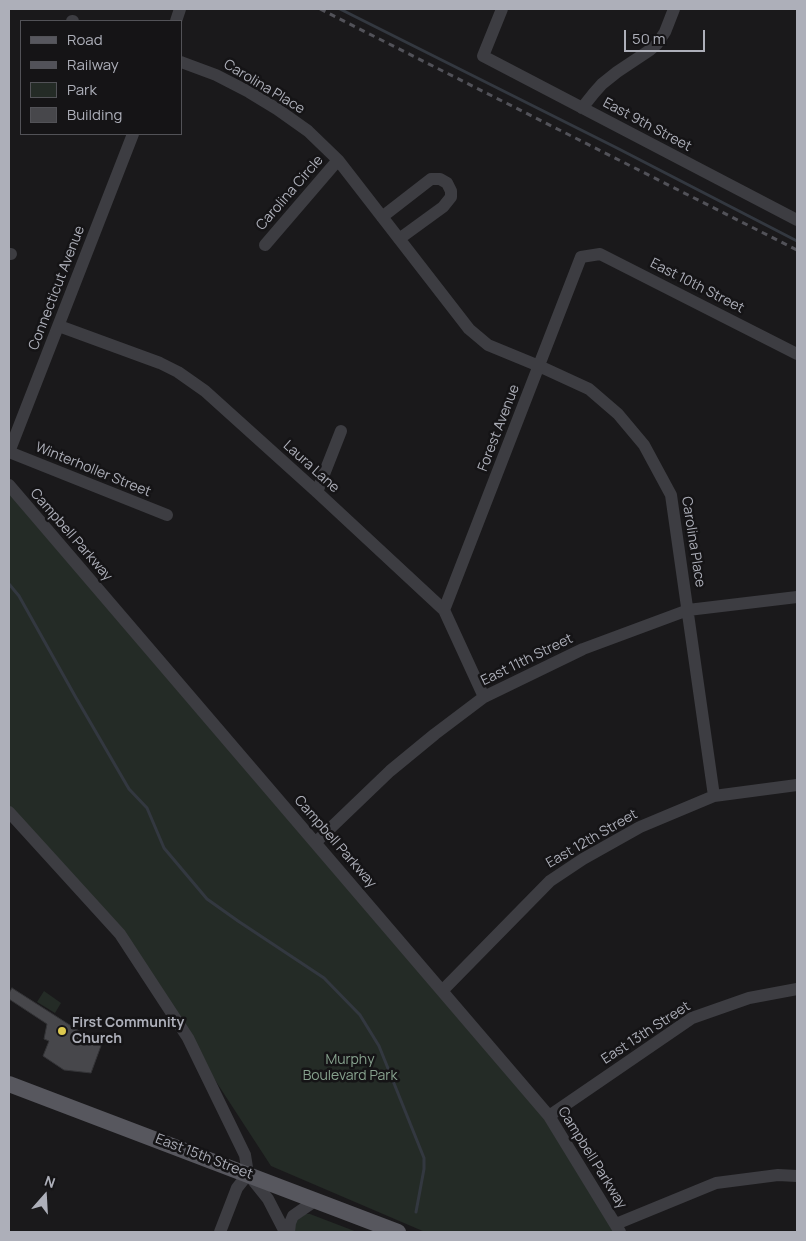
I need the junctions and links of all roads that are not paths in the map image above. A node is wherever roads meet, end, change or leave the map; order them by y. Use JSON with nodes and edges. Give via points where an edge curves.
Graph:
{"nodes":[{"id":1,"x":502,"y":9,"type":"edge"},
{"id":2,"x":674,"y":9,"type":"edge"},
{"id":3,"x":182,"y":62,"type":"edge"},
{"id":4,"x":582,"y":108,"type":"junction"},
{"id":5,"x":133,"y":135,"type":"edge"},
{"id":6,"x":338,"y":160,"type":"junction"},
{"id":7,"x":382,"y":217,"type":"junction"},
{"id":8,"x":797,"y":220,"type":"edge"},
{"id":9,"x":399,"y":239,"type":"junction"},
{"id":10,"x":265,"y":245,"type":"dead end"},
{"id":11,"x":581,"y":258,"type":"joint"},
{"id":12,"x":59,"y":326,"type":"junction"},
{"id":13,"x":797,"y":354,"type":"edge"},
{"id":14,"x":539,"y":366,"type":"junction"},
{"id":15,"x":341,"y":432,"type":"dead end"},
{"id":16,"x":9,"y":452,"type":"edge"},
{"id":17,"x":9,"y":485,"type":"edge"},
{"id":18,"x":317,"y":492,"type":"junction"},
{"id":19,"x":167,"y":515,"type":"dead end"},
{"id":20,"x":797,"y":597,"type":"edge"},
{"id":21,"x":444,"y":610,"type":"junction"},
{"id":22,"x":688,"y":610,"type":"junction"},
{"id":23,"x":484,"y":697,"type":"junction"},
{"id":24,"x":797,"y":785,"type":"edge"},
{"id":25,"x":714,"y":796,"type":"junction"},
{"id":26,"x":9,"y":812,"type":"edge"},
{"id":27,"x":316,"y":842,"type":"junction"},
{"id":28,"x":797,"y":989,"type":"edge"},
{"id":29,"x":442,"y":991,"type":"junction"},
{"id":30,"x":9,"y":1084,"type":"edge"},
{"id":31,"x":549,"y":1116,"type":"junction"},
{"id":32,"x":248,"y":1174,"type":"junction"},
{"id":33,"x":797,"y":1176,"type":"edge"},
{"id":34,"x":316,"y":1200,"type":"junction"},
{"id":35,"x":618,"y":1228,"type":"edge"},
{"id":36,"x":220,"y":1232,"type":"edge"},
{"id":37,"x":285,"y":1232,"type":"edge"},
{"id":38,"x":289,"y":1232,"type":"edge"},
{"id":39,"x":398,"y":1232,"type":"edge"}],
"edges":[{"from":1,"to":4,"type":"street","name":"East 9th Street","via":[[483,56]]},
{"from":2,"to":4,"type":"street","via":[[657,44],[602,84]]},
{"from":3,"to":6,"type":"street","name":"Carolina Place","via":[[216,75],[277,109]]},
{"from":4,"to":8,"type":"street","name":"East 9th Street"},
{"from":5,"to":12,"type":"street","name":"Connecticut Avenue"},
{"from":6,"to":7,"type":"street","name":"Carolina Place"},
{"from":6,"to":10,"type":"street","name":"Carolina Circle"},
{"from":7,"to":9,"type":"street","name":"Carolina Place"},
{"from":7,"to":9,"type":"street","via":[[431,179],[447,183],[451,197],[443,207]]},
{"from":9,"to":14,"type":"street","name":"Carolina Place","via":[[469,329],[488,345]]},
{"from":11,"to":13,"type":"street","name":"East 10th Street","via":[[600,254]]},
{"from":11,"to":14,"type":"street","name":"Forest Avenue"},
{"from":12,"to":16,"type":"street","name":"Connecticut Avenue"},
{"from":12,"to":18,"type":"street","name":"Laura Lane","via":[[178,372],[205,392]]},
{"from":14,"to":21,"type":"street","name":"Forest Avenue"},
{"from":14,"to":22,"type":"street","name":"Carolina Place","via":[[589,389],[618,414],[644,445],[671,495]]},
{"from":15,"to":18,"type":"street"},
{"from":16,"to":19,"type":"street","name":"Winterholler Street"},
{"from":17,"to":27,"type":"street","name":"Campbell Parkway"},
{"from":18,"to":21,"type":"street","name":"Laura Lane"},
{"from":20,"to":22,"type":"street","name":"East 11th Street"},
{"from":21,"to":23,"type":"street","name":"Laura Lane"},
{"from":22,"to":23,"type":"street","name":"East 11th Street","via":[[583,650]]},
{"from":22,"to":25,"type":"street","name":"Carolina Place"},
{"from":23,"to":27,"type":"street","name":"East 11th Street","via":[[390,771]]},
{"from":24,"to":25,"type":"street","name":"East 12th Street"},
{"from":25,"to":29,"type":"street","name":"East 12th Street","via":[[640,827],[582,858],[550,881]]},
{"from":26,"to":32,"type":"street","via":[[120,934],[188,1038],[245,1155]]},
{"from":27,"to":29,"type":"street","name":"Campbell Parkway"},
{"from":28,"to":31,"type":"street","name":"East 13th Street","via":[[749,998],[692,1018]]},
{"from":29,"to":31,"type":"street","name":"Campbell Parkway"},
{"from":30,"to":32,"type":"main road","name":"East 15th Street"},
{"from":31,"to":35,"type":"street","name":"Campbell Parkway"},
{"from":32,"to":34,"type":"main road","name":"East 15th Street"},
{"from":32,"to":36,"type":"street","via":[[237,1188]]},
{"from":32,"to":37,"type":"street","via":[[268,1198]]},
{"from":33,"to":35,"type":"street","via":[[778,1174],[716,1183]]},
{"from":34,"to":38,"type":"street","via":[[293,1216]]},
{"from":34,"to":39,"type":"main road","name":"East 15th Street"}]}
